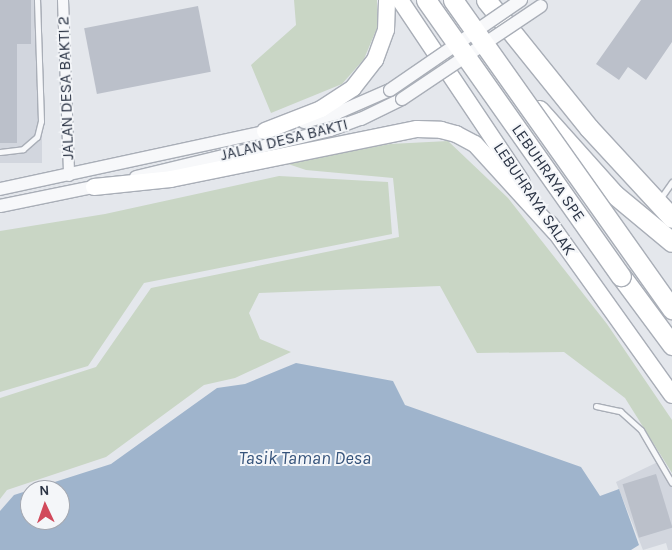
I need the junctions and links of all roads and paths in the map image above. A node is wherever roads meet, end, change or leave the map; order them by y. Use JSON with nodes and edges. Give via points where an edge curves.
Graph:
{"nodes":[{"id":1,"x":37,"y":0,"type":"edge"},
{"id":2,"x":63,"y":0,"type":"edge"},
{"id":3,"x":387,"y":0,"type":"edge"},
{"id":4,"x":400,"y":0,"type":"edge"},
{"id":5,"x":426,"y":0,"type":"edge"},
{"id":6,"x":455,"y":0,"type":"edge"},
{"id":7,"x":486,"y":0,"type":"edge"},
{"id":8,"x":521,"y":0,"type":"edge"},
{"id":9,"x":544,"y":3,"type":"edge"},
{"id":10,"x":504,"y":66,"type":"junction"},
{"id":11,"x":266,"y":131,"type":"junction"},
{"id":12,"x":0,"y":152,"type":"edge"},
{"id":13,"x":69,"y":176,"type":"junction"},
{"id":14,"x":672,"y":182,"type":"edge"},
{"id":15,"x":94,"y":187,"type":"junction"},
{"id":16,"x":0,"y":189,"type":"edge"},
{"id":17,"x":657,"y":204,"type":"junction"},
{"id":18,"x":0,"y":206,"type":"edge"},
{"id":19,"x":672,"y":218,"type":"edge"},
{"id":20,"x":555,"y":232,"type":"junction"},
{"id":21,"x":672,"y":242,"type":"edge"},
{"id":22,"x":672,"y":308,"type":"edge"},
{"id":23,"x":672,"y":315,"type":"edge"},
{"id":24,"x":672,"y":345,"type":"edge"},
{"id":25,"x":672,"y":394,"type":"edge"},
{"id":26,"x":596,"y":406,"type":"dead end"},
{"id":27,"x":672,"y":483,"type":"edge"}],
"edges":[{"from":1,"to":12,"type":"lane","via":[[41,121],[37,137],[23,149]]},
{"from":2,"to":13,"type":"street","name":"JALAN DESA BAKTI 2"},
{"from":3,"to":11,"type":"highway","via":[[386,30],[375,60],[353,88],[321,109]]},
{"from":4,"to":20,"type":"highway","name":"LEBUHRAYA SALAK"},
{"from":5,"to":24,"type":"highway","name":"LEBUHRAYA SPE","bridge":true},
{"from":6,"to":10,"type":"highway"},
{"from":6,"to":22,"type":"highway","name":"LEBUHRAYA SPE","bridge":true},
{"from":7,"to":17,"type":"highway","via":[[589,128]]},
{"from":8,"to":11,"type":"street","name":"JALAN DESA BAKTI","bridge":true,"via":[[390,90],[337,114]]},
{"from":9,"to":15,"type":"street","name":"JALAN DESA BAKTI","bridge":true,"via":[[402,99],[362,120]]},
{"from":10,"to":21,"type":"highway","via":[[614,194]]},
{"from":10,"to":23,"type":"highway","via":[[640,255]]},
{"from":11,"to":13,"type":"street","name":"JALAN DESA BAKTI"},
{"from":13,"to":16,"type":"street","name":"JALAN DESA BAKTI"},
{"from":14,"to":17,"type":"lane"},
{"from":15,"to":18,"type":"street","name":"JALAN DESA BAKTI"},
{"from":15,"to":20,"type":"highway","via":[[171,179],[417,129],[441,130],[475,144]]},
{"from":17,"to":19,"type":"highway"},
{"from":20,"to":25,"type":"highway","name":"LEBUHRAYA SALAK"},
{"from":26,"to":27,"type":"lane","via":[[620,411],[641,430]]}]}
